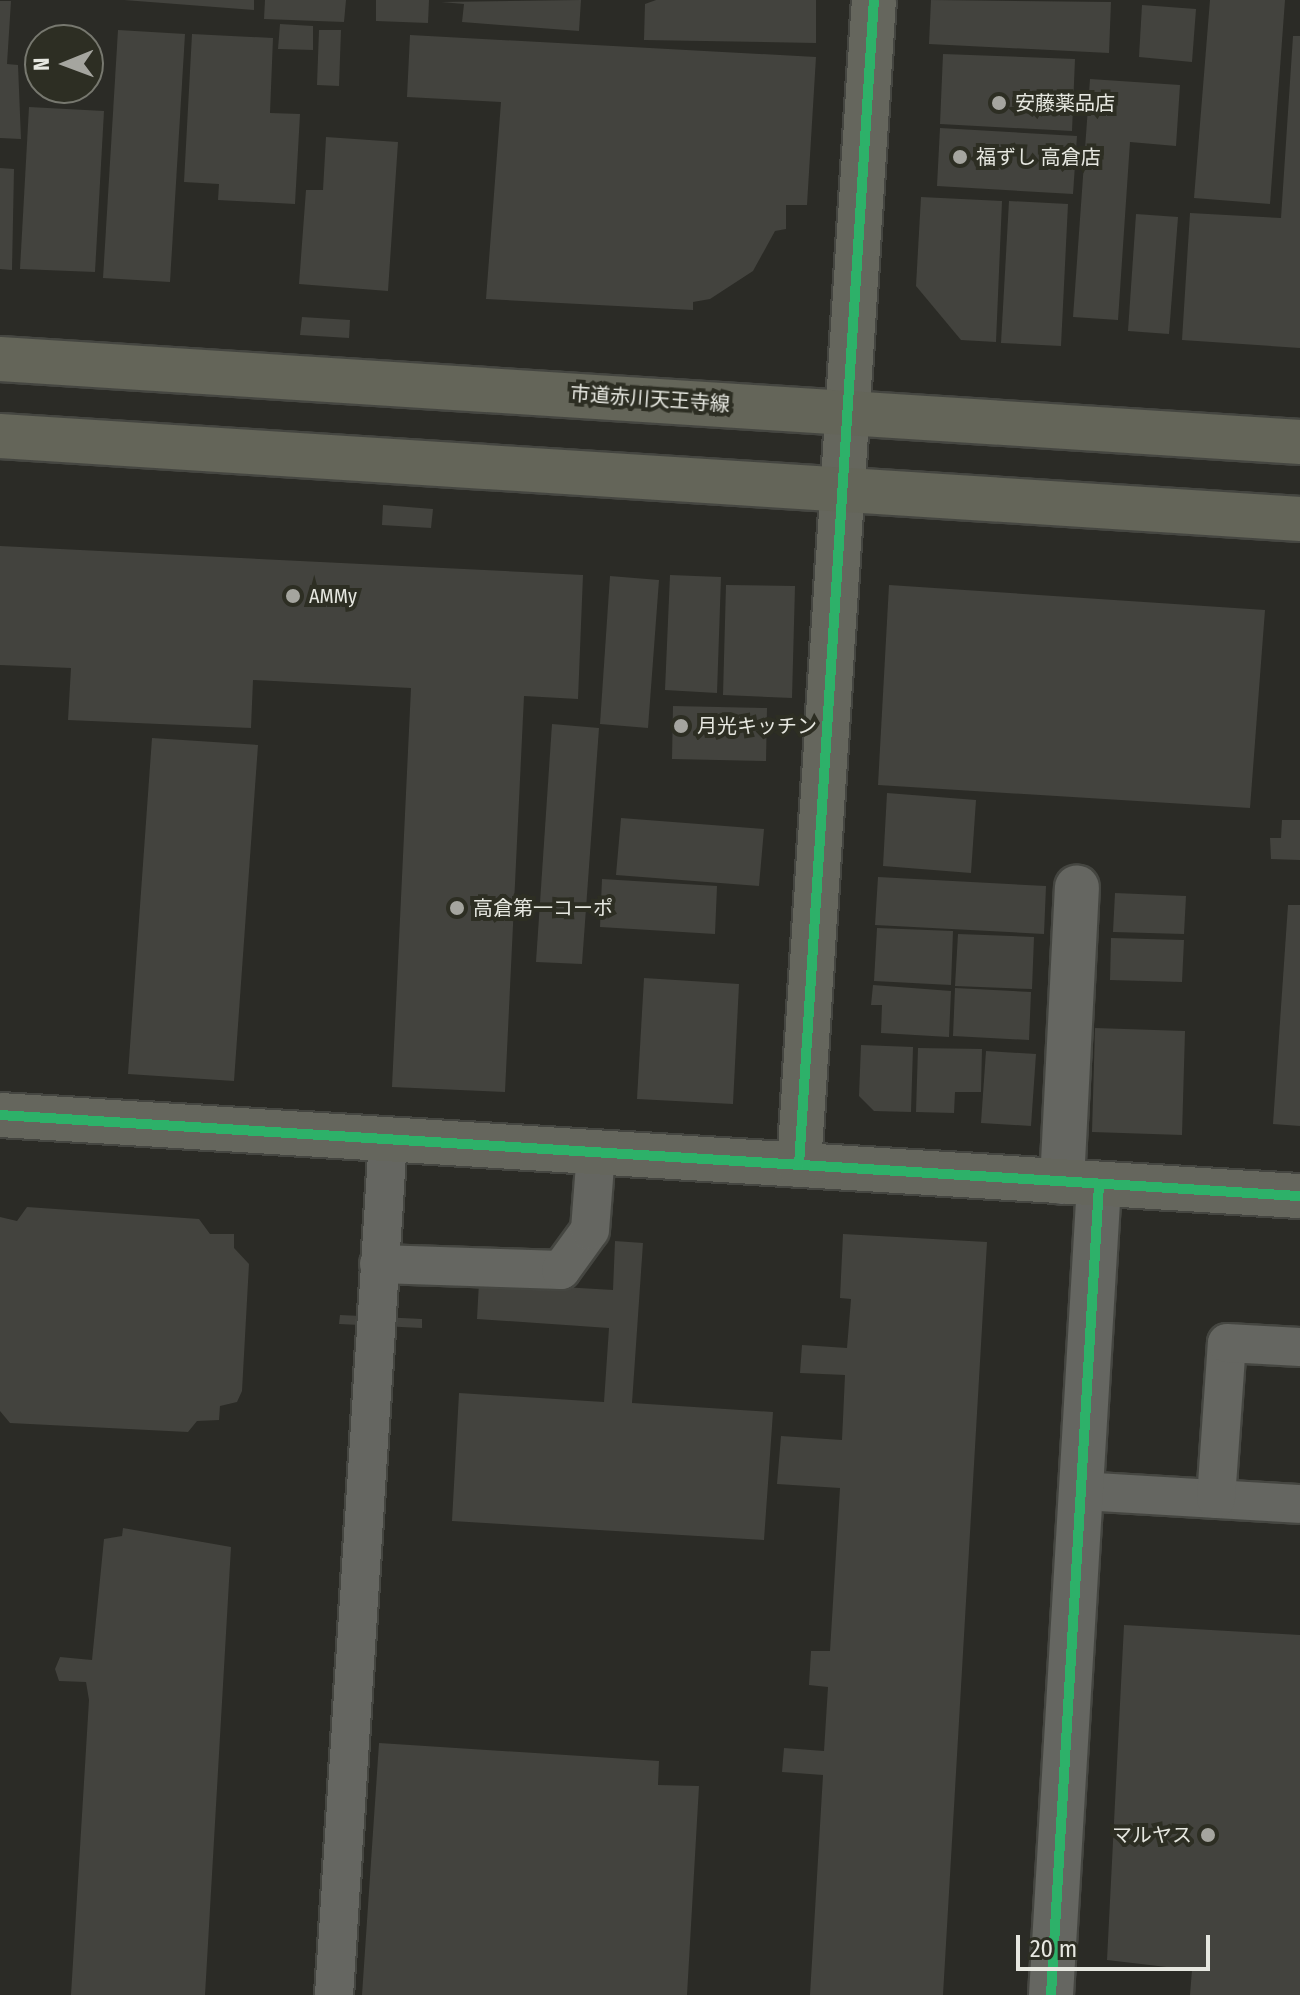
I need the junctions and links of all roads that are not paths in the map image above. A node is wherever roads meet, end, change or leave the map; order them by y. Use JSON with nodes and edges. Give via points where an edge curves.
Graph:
{"nodes":[{"id":1,"x":874,"y":0,"type":"edge"},
{"id":2,"x":0,"y":359,"type":"edge"},
{"id":3,"x":848,"y":410,"type":"junction"},
{"id":4,"x":0,"y":436,"type":"edge"},
{"id":5,"x":1300,"y":442,"type":"edge"},
{"id":6,"x":845,"y":490,"type":"junction"},
{"id":7,"x":1300,"y":519,"type":"edge"},
{"id":8,"x":1077,"y":887,"type":"dead end"},
{"id":9,"x":0,"y":1115,"type":"edge"},
{"id":10,"x":388,"y":1139,"type":"junction"},
{"id":11,"x":596,"y":1152,"type":"junction"},
{"id":12,"x":799,"y":1165,"type":"junction"},
{"id":13,"x":1081,"y":1183,"type":"junction"},
{"id":14,"x":1300,"y":1196,"type":"edge"},
{"id":15,"x":379,"y":1264,"type":"junction"},
{"id":16,"x":1300,"y":1347,"type":"edge"},
{"id":17,"x":1081,"y":1491,"type":"junction"},
{"id":18,"x":1216,"y":1499,"type":"junction"},
{"id":19,"x":1300,"y":1504,"type":"edge"},
{"id":20,"x":334,"y":1995,"type":"edge"},
{"id":21,"x":1051,"y":1995,"type":"edge"}],
"edges":[{"from":1,"to":3,"type":"street"},
{"from":2,"to":3,"type":"main road","name":"市道赤川天王寺線"},
{"from":3,"to":5,"type":"main road","name":"市道赤川天王寺線"},
{"from":3,"to":6,"type":"street"},
{"from":4,"to":6,"type":"main road"},
{"from":6,"to":7,"type":"main road"},
{"from":6,"to":12,"type":"street"},
{"from":8,"to":13,"type":"street"},
{"from":9,"to":10,"type":"street"},
{"from":10,"to":11,"type":"street"},
{"from":10,"to":15,"type":"lane"},
{"from":11,"to":12,"type":"street"},
{"from":11,"to":15,"type":"lane","via":[[590,1230],[561,1270]]},
{"from":12,"to":13,"type":"street"},
{"from":13,"to":14,"type":"street"},
{"from":13,"to":17,"type":"street"},
{"from":15,"to":20,"type":"lane"},
{"from":16,"to":18,"type":"lane","via":[[1227,1343]]},
{"from":17,"to":18,"type":"lane"},
{"from":17,"to":21,"type":"street"},
{"from":18,"to":19,"type":"lane"}]}
